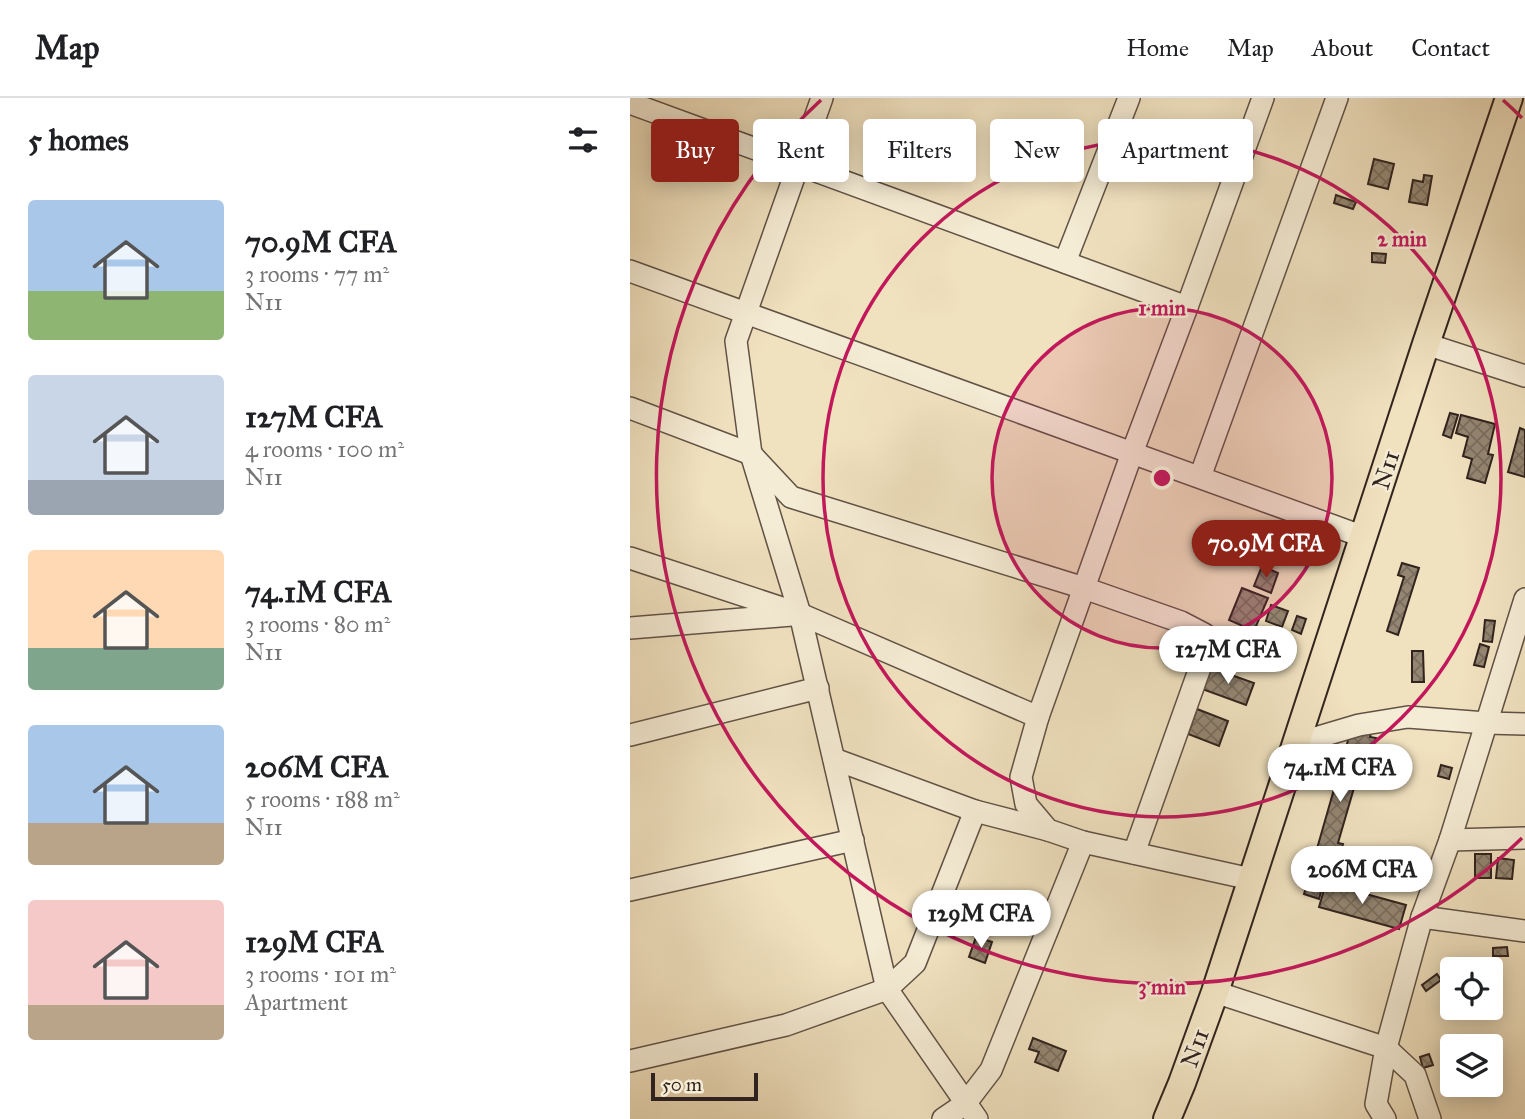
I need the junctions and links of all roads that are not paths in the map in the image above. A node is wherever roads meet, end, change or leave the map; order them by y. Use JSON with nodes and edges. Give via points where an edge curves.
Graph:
{"nodes":[{"id":1,"x":822,"y":98,"type":"edge"},
{"id":2,"x":1129,"y":98,"type":"edge"},
{"id":3,"x":1263,"y":98,"type":"edge"},
{"id":4,"x":1337,"y":98,"type":"edge"},
{"id":5,"x":1509,"y":98,"type":"edge"},
{"id":6,"x":630,"y":103,"type":"edge"},
{"id":7,"x":667,"y":107,"type":"edge"},
{"id":8,"x":814,"y":119,"type":"edge"},
{"id":9,"x":753,"y":145,"type":"edge"},
{"id":10,"x":792,"y":182,"type":"edge"},
{"id":11,"x":845,"y":182,"type":"edge"},
{"id":12,"x":1065,"y":262,"type":"junction"},
{"id":13,"x":630,"y":271,"type":"edge"},
{"id":14,"x":1187,"y":307,"type":"junction"},
{"id":15,"x":745,"y":314,"type":"junction"},
{"id":16,"x":1426,"y":344,"type":"junction"},
{"id":17,"x":1525,"y":376,"type":"edge"},
{"id":18,"x":630,"y":408,"type":"edge"},
{"id":19,"x":1132,"y":453,"type":"junction"},
{"id":20,"x":751,"y":454,"type":"junction"},
{"id":21,"x":1200,"y":477,"type":"junction"},
{"id":22,"x":1364,"y":537,"type":"junction"},
{"id":23,"x":630,"y":558,"type":"edge"},
{"id":24,"x":1084,"y":588,"type":"junction"},
{"id":25,"x":1525,"y":599,"type":"edge"},
{"id":26,"x":800,"y":614,"type":"junction"},
{"id":27,"x":630,"y":628,"type":"edge"},
{"id":28,"x":818,"y":688,"type":"junction"},
{"id":29,"x":1038,"y":717,"type":"junction"},
{"id":30,"x":1486,"y":723,"type":"junction"},
{"id":31,"x":1525,"y":724,"type":"edge"},
{"id":32,"x":630,"y":735,"type":"edge"},
{"id":33,"x":1295,"y":744,"type":"junction"},
{"id":34,"x":834,"y":759,"type":"junction"},
{"id":35,"x":975,"y":811,"type":"junction"},
{"id":36,"x":1048,"y":830,"type":"junction"},
{"id":37,"x":1525,"y":838,"type":"edge"},
{"id":38,"x":853,"y":840,"type":"junction"},
{"id":39,"x":1450,"y":840,"type":"junction"},
{"id":40,"x":1083,"y":842,"type":"junction"},
{"id":41,"x":1134,"y":853,"type":"junction"},
{"id":42,"x":1251,"y":880,"type":"junction"},
{"id":43,"x":630,"y":890,"type":"edge"},
{"id":44,"x":1422,"y":917,"type":"junction"},
{"id":45,"x":1525,"y":931,"type":"edge"},
{"id":46,"x":887,"y":989,"type":"junction"},
{"id":47,"x":1215,"y":992,"type":"junction"},
{"id":48,"x":1386,"y":1048,"type":"junction"},
{"id":49,"x":630,"y":1061,"type":"edge"},
{"id":50,"x":971,"y":1111,"type":"edge"},
{"id":51,"x":943,"y":1119,"type":"edge"},
{"id":52,"x":1167,"y":1119,"type":"edge"},
{"id":53,"x":1384,"y":1119,"type":"edge"},
{"id":54,"x":1430,"y":1119,"type":"edge"}],
"edges":[{"from":1,"to":8,"type":"street"},
{"from":2,"to":12,"type":"street"},
{"from":3,"to":14,"type":"street"},
{"from":4,"to":21,"type":"street"},
{"from":5,"to":16,"type":"main road","name":"N11"},
{"from":6,"to":7,"type":"street"},
{"from":7,"to":9,"type":"street"},
{"from":10,"to":15,"type":"street"},
{"from":11,"to":12,"type":"street"},
{"from":12,"to":14,"type":"street"},
{"from":13,"to":15,"type":"street"},
{"from":14,"to":19,"type":"street"},
{"from":15,"to":19,"type":"street"},
{"from":15,"to":20,"type":"street","via":[[736,341]]},
{"from":16,"to":17,"type":"street"},
{"from":16,"to":22,"type":"main road","name":"N11"},
{"from":18,"to":20,"type":"street"},
{"from":19,"to":21,"type":"street"},
{"from":19,"to":24,"type":"street"},
{"from":20,"to":24,"type":"street","via":[[791,497]]},
{"from":20,"to":26,"type":"street"},
{"from":21,"to":22,"type":"street"},
{"from":22,"to":33,"type":"main road","name":"N11"},
{"from":23,"to":26,"type":"street"},
{"from":24,"to":29,"type":"street"},
{"from":24,"to":41,"type":"street","via":[[1181,622],[1203,634],[1207,648]]},
{"from":25,"to":30,"type":"street"},
{"from":26,"to":27,"type":"street"},
{"from":26,"to":28,"type":"street"},
{"from":26,"to":29,"type":"street"},
{"from":28,"to":32,"type":"street"},
{"from":28,"to":34,"type":"street"},
{"from":29,"to":36,"type":"street","via":[[1021,778],[1026,804]]},
{"from":30,"to":31,"type":"street"},
{"from":30,"to":33,"type":"street","via":[[1408,717]]},
{"from":30,"to":39,"type":"street"},
{"from":33,"to":42,"type":"main road","name":"N11"},
{"from":34,"to":35,"type":"street"},
{"from":34,"to":38,"type":"street"},
{"from":35,"to":36,"type":"street"},
{"from":35,"to":46,"type":"street","via":[[915,963]]},
{"from":36,"to":40,"type":"street"},
{"from":37,"to":39,"type":"street"},
{"from":38,"to":43,"type":"street"},
{"from":38,"to":46,"type":"street"},
{"from":39,"to":44,"type":"street"},
{"from":40,"to":41,"type":"street"},
{"from":40,"to":50,"type":"street"},
{"from":41,"to":42,"type":"street"},
{"from":42,"to":47,"type":"main road","name":"N11"},
{"from":44,"to":45,"type":"street"},
{"from":44,"to":48,"type":"street"},
{"from":46,"to":49,"type":"street","via":[[786,1025]]},
{"from":46,"to":50,"type":"street"},
{"from":47,"to":48,"type":"street"},
{"from":47,"to":52,"type":"main road","name":"N11"},
{"from":48,"to":53,"type":"street","via":[[1376,1104]]},
{"from":48,"to":54,"type":"street","via":[[1415,1075]]},
{"from":50,"to":51,"type":"street"}]}
